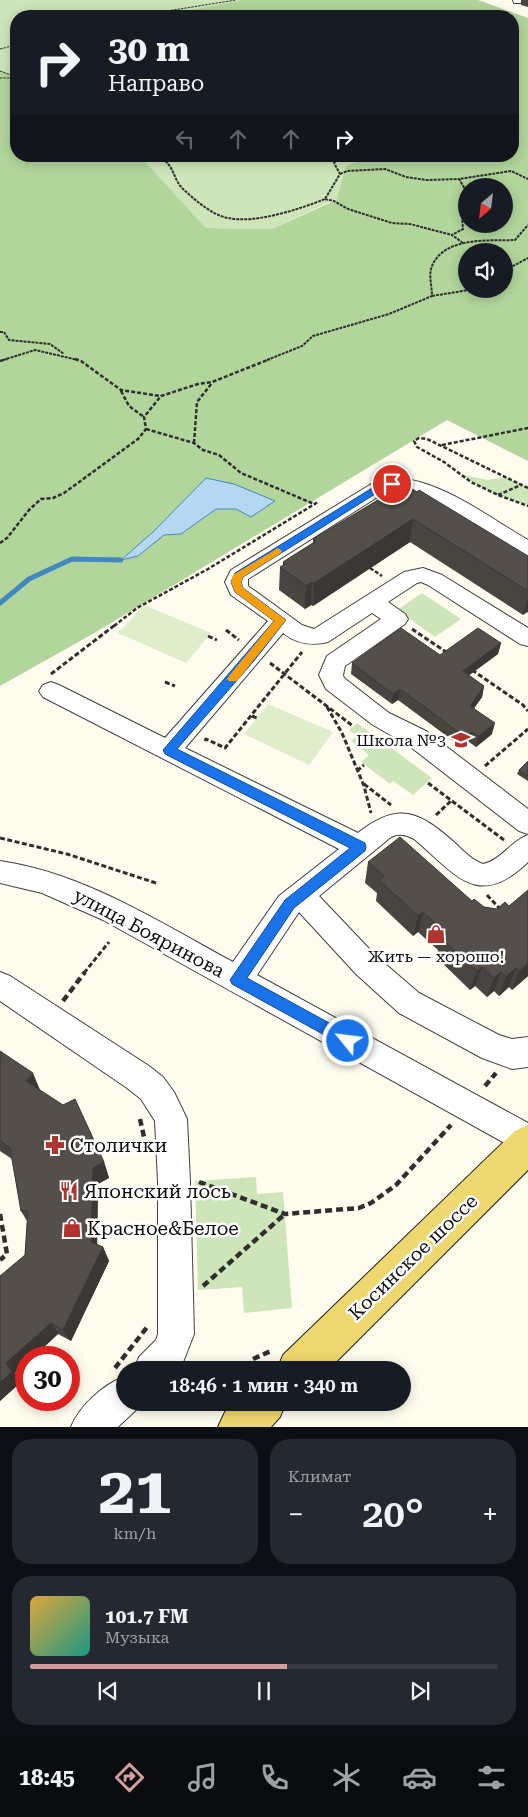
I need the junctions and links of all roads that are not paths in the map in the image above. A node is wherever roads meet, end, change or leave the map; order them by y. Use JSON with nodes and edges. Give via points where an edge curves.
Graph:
{"nodes":[{"id":1,"x":528,"y":549,"type":"edge"},
{"id":2,"x":372,"y":602,"type":"junction"},
{"id":3,"x":280,"y":620,"type":"junction"},
{"id":4,"x":528,"y":638,"type":"edge"},
{"id":5,"x":51,"y":691,"type":"road end"},
{"id":6,"x":179,"y":755,"type":"junction"},
{"id":7,"x":528,"y":824,"type":"edge"},
{"id":8,"x":360,"y":847,"type":"junction"},
{"id":9,"x":524,"y":849,"type":"edge"},
{"id":10,"x":0,"y":872,"type":"edge"},
{"id":11,"x":300,"y":895,"type":"junction"},
{"id":12,"x":237,"y":980,"type":"junction"},
{"id":13,"x":0,"y":985,"type":"edge"},
{"id":14,"x":528,"y":1052,"type":"edge"},
{"id":15,"x":528,"y":1140,"type":"edge"},
{"id":16,"x":528,"y":1144,"type":"edge"},
{"id":17,"x":160,"y":1361,"type":"edge"},
{"id":18,"x":307,"y":1361,"type":"edge"},
{"id":19,"x":116,"y":1388,"type":"edge"},
{"id":20,"x":256,"y":1411,"type":"edge"},
{"id":21,"x":90,"y":1427,"type":"edge"},
{"id":22,"x":240,"y":1427,"type":"edge"}],
"edges":[{"from":1,"to":3,"type":"street","via":[[430,492],[404,484],[384,486],[238,575],[239,590]]},
{"from":2,"to":3,"type":"street","via":[[312,638],[302,636]]},
{"from":2,"to":4,"type":"street","via":[[411,577],[422,575]]},
{"from":2,"to":7,"type":"street","via":[[398,619],[335,662],[331,675],[334,683],[381,719],[417,738]]},
{"from":3,"to":6,"type":"street"},
{"from":5,"to":6,"type":"street"},
{"from":6,"to":8,"type":"street"},
{"from":8,"to":9,"type":"street","via":[[382,829],[395,823],[407,824],[421,829],[468,870],[483,876],[496,872]]},
{"from":8,"to":11,"type":"street"},
{"from":10,"to":12,"type":"street","name":"улица Бояринова","via":[[54,885],[114,911]]},
{"from":11,"to":12,"type":"street","via":[[289,904]]},
{"from":11,"to":14,"type":"street","via":[[366,965],[409,1002],[493,1048],[512,1054]]},
{"from":12,"to":15,"type":"street","name":"улица Бояринова"},
{"from":13,"to":17,"type":"street","via":[[152,1088],[171,1119],[176,1334],[169,1352]]},
{"from":16,"to":18,"type":"main road","name":"Косинское шоссе"},
{"from":19,"to":21,"type":"street"},
{"from":20,"to":22,"type":"main road"}]}
